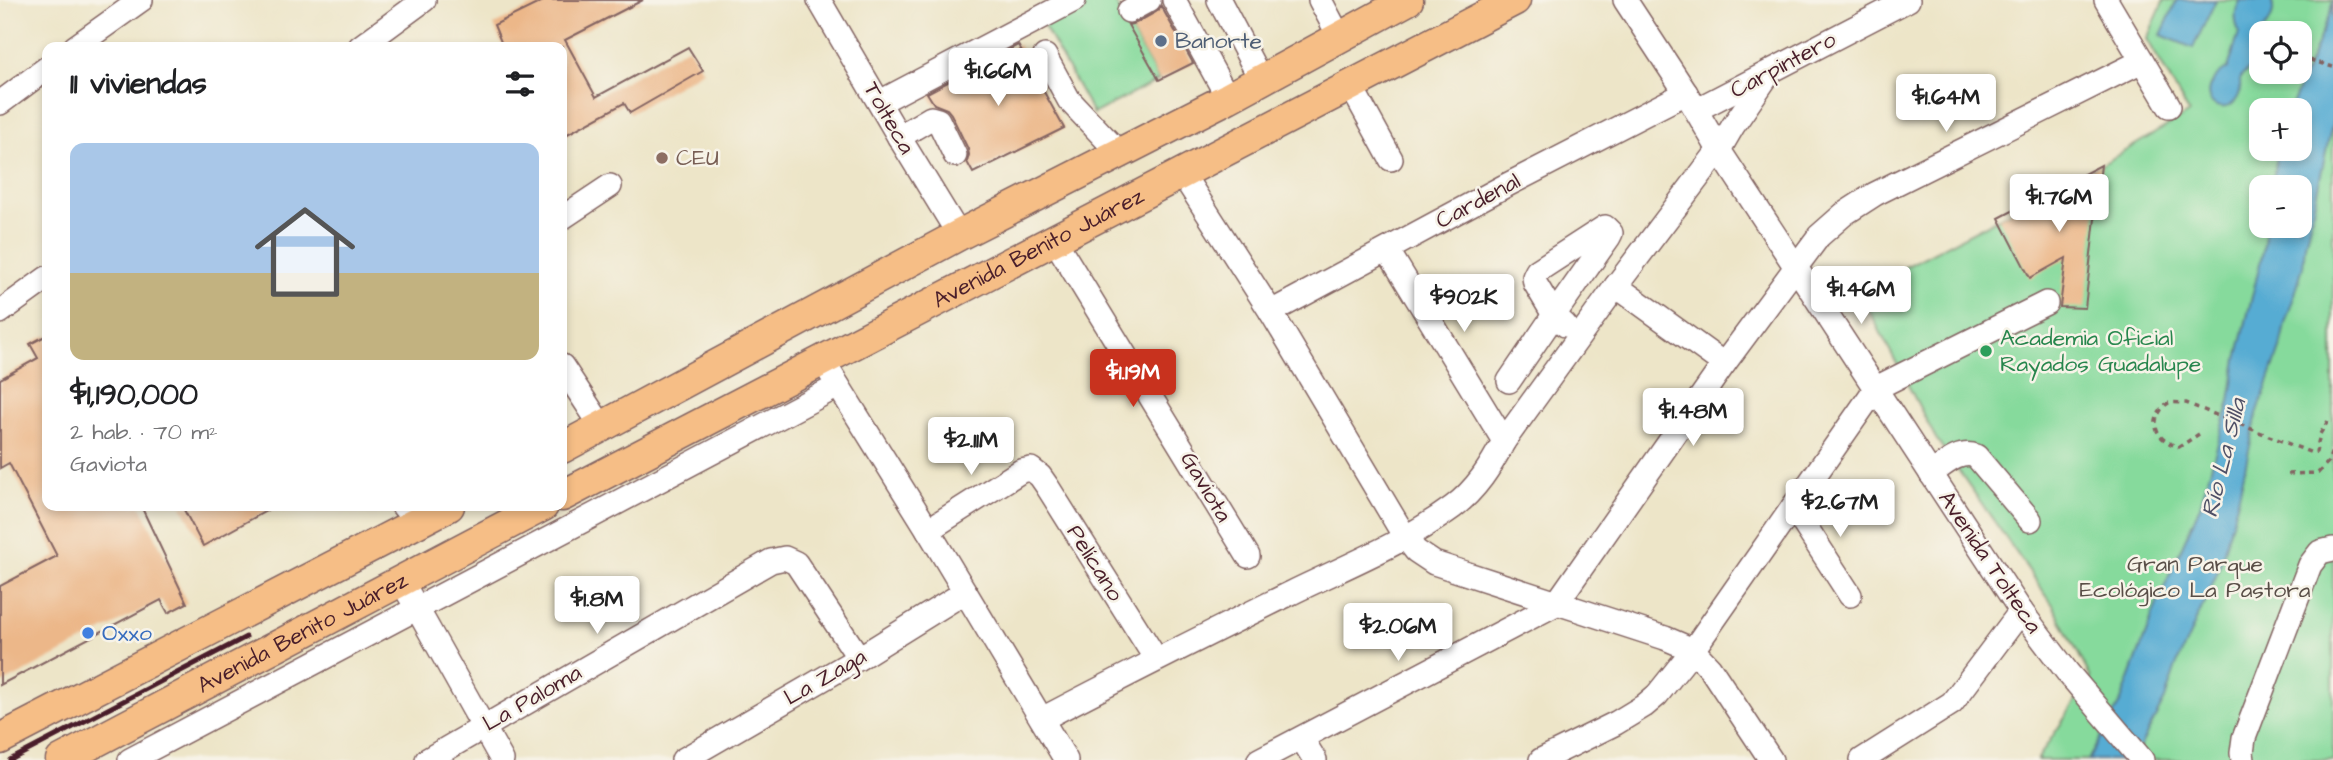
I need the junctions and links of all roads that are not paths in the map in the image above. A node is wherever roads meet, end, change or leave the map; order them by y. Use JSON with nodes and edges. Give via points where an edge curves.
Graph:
{"nodes":[{"id":1,"x":141,"y":0,"type":"edge"},
{"id":2,"x":424,"y":0,"type":"edge"},
{"id":3,"x":818,"y":0,"type":"edge"},
{"id":4,"x":1074,"y":0,"type":"edge"},
{"id":5,"x":1149,"y":0,"type":"edge"},
{"id":6,"x":1174,"y":0,"type":"edge"},
{"id":7,"x":1219,"y":0,"type":"edge"},
{"id":8,"x":1237,"y":0,"type":"edge"},
{"id":9,"x":1320,"y":0,"type":"edge"},
{"id":10,"x":1408,"y":0,"type":"edge"},
{"id":11,"x":1515,"y":0,"type":"edge"},
{"id":12,"x":1625,"y":0,"type":"edge"},
{"id":13,"x":1908,"y":0,"type":"edge"},
{"id":14,"x":2106,"y":0,"type":"edge"},
{"id":15,"x":1129,"y":11,"type":"dead end"},
{"id":16,"x":1239,"y":38,"type":"junction"},
{"id":17,"x":1340,"y":38,"type":"junction"},
{"id":18,"x":82,"y":42,"type":"edge"},
{"id":19,"x":367,"y":42,"type":"edge"},
{"id":20,"x":1045,"y":56,"type":"dead end"},
{"id":21,"x":2142,"y":61,"type":"junction"},
{"id":22,"x":42,"y":72,"type":"edge"},
{"id":23,"x":1770,"y":72,"type":"junction"},
{"id":24,"x":1261,"y":80,"type":"junction"},
{"id":25,"x":1351,"y":86,"type":"junction"},
{"id":26,"x":1228,"y":98,"type":"junction"},
{"id":27,"x":880,"y":102,"type":"junction"},
{"id":28,"x":1691,"y":102,"type":"junction"},
{"id":29,"x":0,"y":103,"type":"edge"},
{"id":30,"x":2169,"y":106,"type":"dead end"},
{"id":31,"x":899,"y":137,"type":"junction"},
{"id":32,"x":1719,"y":150,"type":"junction"},
{"id":33,"x":1119,"y":153,"type":"junction"},
{"id":34,"x":955,"y":155,"type":"dead end"},
{"id":35,"x":1391,"y":159,"type":"dead end"},
{"id":36,"x":1181,"y":172,"type":"junction"},
{"id":37,"x":610,"y":186,"type":"dead end"},
{"id":38,"x":567,"y":215,"type":"edge"},
{"id":39,"x":960,"y":235,"type":"junction"},
{"id":40,"x":1054,"y":239,"type":"junction"},
{"id":41,"x":1388,"y":251,"type":"junction"},
{"id":42,"x":1795,"y":267,"type":"junction"},
{"id":43,"x":42,"y":282,"type":"edge"},
{"id":44,"x":1616,"y":286,"type":"junction"},
{"id":45,"x":2046,"y":303,"type":"dead end"},
{"id":46,"x":0,"y":312,"type":"edge"},
{"id":47,"x":1271,"y":312,"type":"junction"},
{"id":48,"x":1580,"y":337,"type":"junction"},
{"id":49,"x":822,"y":359,"type":"junction"},
{"id":50,"x":1724,"y":364,"type":"junction"},
{"id":51,"x":567,"y":374,"type":"edge"},
{"id":52,"x":1509,"y":381,"type":"dead end"},
{"id":53,"x":838,"y":386,"type":"junction"},
{"id":54,"x":1876,"y":388,"type":"junction"},
{"id":55,"x":602,"y":427,"type":"junction"},
{"id":56,"x":1504,"y":441,"type":"junction"},
{"id":57,"x":567,"y":445,"type":"edge"},
{"id":58,"x":1931,"y":474,"type":"junction"},
{"id":59,"x":567,"y":493,"type":"edge"},
{"id":60,"x":1793,"y":507,"type":"junction"},
{"id":61,"x":533,"y":511,"type":"edge"},
{"id":62,"x":410,"y":514,"type":"edge"},
{"id":63,"x":2030,"y":520,"type":"dead end"},
{"id":64,"x":928,"y":530,"type":"junction"},
{"id":65,"x":1405,"y":537,"type":"junction"},
{"id":66,"x":2333,"y":549,"type":"edge"},
{"id":67,"x":1248,"y":556,"type":"dead end"},
{"id":68,"x":401,"y":580,"type":"junction"},
{"id":69,"x":965,"y":592,"type":"junction"},
{"id":70,"x":1850,"y":595,"type":"dead end"},
{"id":71,"x":257,"y":604,"type":"junction"},
{"id":72,"x":1556,"y":604,"type":"junction"},
{"id":73,"x":417,"y":610,"type":"junction"},
{"id":74,"x":2021,"y":611,"type":"junction"},
{"id":75,"x":302,"y":632,"type":"junction"},
{"id":76,"x":1693,"y":650,"type":"junction"},
{"id":77,"x":859,"y":658,"type":"junction"},
{"id":78,"x":1156,"y":659,"type":"junction"},
{"id":79,"x":1042,"y":719,"type":"junction"},
{"id":80,"x":483,"y":727,"type":"junction"},
{"id":81,"x":0,"y":728,"type":"edge"},
{"id":82,"x":0,"y":739,"type":"edge"},
{"id":83,"x":1302,"y":739,"type":"junction"},
{"id":84,"x":0,"y":748,"type":"edge"},
{"id":85,"x":61,"y":760,"type":"edge"},
{"id":86,"x":96,"y":760,"type":"edge"},
{"id":87,"x":130,"y":760,"type":"edge"},
{"id":88,"x":427,"y":760,"type":"edge"},
{"id":89,"x":502,"y":760,"type":"edge"},
{"id":90,"x":683,"y":760,"type":"edge"},
{"id":91,"x":1066,"y":760,"type":"edge"},
{"id":92,"x":1259,"y":760,"type":"edge"},
{"id":93,"x":1315,"y":760,"type":"edge"},
{"id":94,"x":1541,"y":760,"type":"edge"},
{"id":95,"x":1771,"y":760,"type":"edge"},
{"id":96,"x":1863,"y":760,"type":"edge"},
{"id":97,"x":2142,"y":760,"type":"edge"},
{"id":98,"x":2243,"y":760,"type":"edge"}],
"edges":[{"from":1,"to":18,"type":"street"},
{"from":2,"to":19,"type":"street"},
{"from":3,"to":27,"type":"street","name":"Tolteca"},
{"from":4,"to":27,"type":"street"},
{"from":5,"to":15,"type":"street"},
{"from":6,"to":26,"type":"street"},
{"from":7,"to":16,"type":"street"},
{"from":8,"to":16,"type":"street","via":[[1242,22]]},
{"from":9,"to":17,"type":"street"},
{"from":10,"to":17,"type":"main road","name":"Avenida Benito Juárez"},
{"from":11,"to":25,"type":"main road","name":"Avenida Benito Juárez"},
{"from":12,"to":28,"type":"street","name":"Avenida Tolteca"},
{"from":13,"to":23,"type":"street","name":"Carpintero"},
{"from":14,"to":21,"type":"street"},
{"from":16,"to":24,"type":"street"},
{"from":17,"to":24,"type":"main road","name":"Avenida Benito Juárez"},
{"from":20,"to":33,"type":"street","via":[[1069,100]]},
{"from":21,"to":30,"type":"street"},
{"from":21,"to":42,"type":"street","via":[[1874,194],[1819,236]]},
{"from":22,"to":29,"type":"street"},
{"from":23,"to":28,"type":"street","name":"Carpintero"},
{"from":23,"to":32,"type":"street"},
{"from":24,"to":26,"type":"main road","name":"Avenida Benito Juárez"},
{"from":25,"to":35,"type":"street"},
{"from":25,"to":36,"type":"main road","name":"Avenida Benito Juárez"},
{"from":26,"to":33,"type":"main road","name":"Avenida Benito Juárez"},
{"from":27,"to":31,"type":"street","name":"Tolteca"},
{"from":28,"to":32,"type":"street","name":"Avenida Tolteca"},
{"from":28,"to":41,"type":"street","name":"Cardenal","via":[[1503,187]]},
{"from":31,"to":34,"type":"street","via":[[931,118],[938,120]]},
{"from":31,"to":39,"type":"street","name":"Tolteca"},
{"from":32,"to":42,"type":"street","name":"Avenida Tolteca"},
{"from":32,"to":44,"type":"street"},
{"from":33,"to":39,"type":"main road","name":"Avenida Benito Juárez"},
{"from":36,"to":40,"type":"main road","name":"Avenida Benito Juárez"},
{"from":36,"to":47,"type":"street"},
{"from":37,"to":38,"type":"street"},
{"from":39,"to":55,"type":"main road","name":"Avenida Benito Juárez"},
{"from":40,"to":49,"type":"main road","name":"Avenida Benito Juárez"},
{"from":40,"to":67,"type":"street","name":"Gaviota"},
{"from":41,"to":47,"type":"street","name":"Cardenal"},
{"from":41,"to":56,"type":"street"},
{"from":42,"to":50,"type":"street"},
{"from":42,"to":54,"type":"street","name":"Avenida Tolteca"},
{"from":43,"to":46,"type":"street"},
{"from":44,"to":48,"type":"street"},
{"from":44,"to":50,"type":"street"},
{"from":45,"to":54,"type":"street"},
{"from":47,"to":65,"type":"street"},
{"from":48,"to":52,"type":"street","via":[[1554,315]]},
{"from":48,"to":56,"type":"street"},
{"from":49,"to":53,"type":"street"},
{"from":49,"to":59,"type":"main road","name":"Avenida Benito Juárez"},
{"from":50,"to":72,"type":"street"},
{"from":51,"to":55,"type":"street"},
{"from":53,"to":64,"type":"street"},
{"from":53,"to":73,"type":"street"},
{"from":54,"to":58,"type":"street","name":"Avenida Tolteca"},
{"from":54,"to":60,"type":"street"},
{"from":55,"to":57,"type":"main road","name":"Avenida Benito Juárez"},
{"from":56,"to":65,"type":"street","via":[[1474,488],[1454,507]]},
{"from":58,"to":63,"type":"street","via":[[1959,455],[1976,456]]},
{"from":58,"to":74,"type":"street","name":"Avenida Tolteca"},
{"from":60,"to":70,"type":"street"},
{"from":60,"to":76,"type":"street"},
{"from":61,"to":68,"type":"main road","name":"Avenida Benito Juárez"},
{"from":62,"to":71,"type":"main road","name":"Avenida Benito Juárez"},
{"from":64,"to":69,"type":"street"},
{"from":64,"to":78,"type":"street","name":"Pelícano","via":[[1031,469],[1047,486]]},
{"from":65,"to":72,"type":"street","via":[[1434,563]]},
{"from":65,"to":78,"type":"street"},
{"from":66,"to":98,"type":"street","via":[[2320,552],[2310,565],[2244,738]]},
{"from":68,"to":73,"type":"street"},
{"from":68,"to":75,"type":"main road","name":"Avenida Benito Juárez"},
{"from":69,"to":77,"type":"street","name":"La Zaga"},
{"from":69,"to":79,"type":"street"},
{"from":71,"to":81,"type":"main road","via":[[179,631]]},
{"from":71,"to":82,"type":"main road","name":"Avenida Benito Juárez"},
{"from":71,"to":84,"type":"main road","via":[[201,643]]},
{"from":72,"to":76,"type":"street"},
{"from":72,"to":83,"type":"street"},
{"from":73,"to":80,"type":"street"},
{"from":73,"to":87,"type":"street"},
{"from":74,"to":96,"type":"street","via":[[1952,703]]},
{"from":74,"to":97,"type":"street","name":"Avenida Tolteca"},
{"from":75,"to":85,"type":"main road","name":"Avenida Benito Juárez"},
{"from":75,"to":86,"type":"main road","via":[[228,689]]},
{"from":76,"to":94,"type":"street","via":[[1644,706]]},
{"from":76,"to":95,"type":"street"},
{"from":77,"to":80,"type":"street","name":"La Paloma","via":[[806,574],[785,558],[771,561]]},
{"from":77,"to":90,"type":"street","name":"La Zaga"},
{"from":78,"to":79,"type":"street"},
{"from":79,"to":91,"type":"street"},
{"from":80,"to":88,"type":"street","name":"La Paloma"},
{"from":80,"to":89,"type":"street"},
{"from":83,"to":92,"type":"street"},
{"from":83,"to":93,"type":"street"}]}
